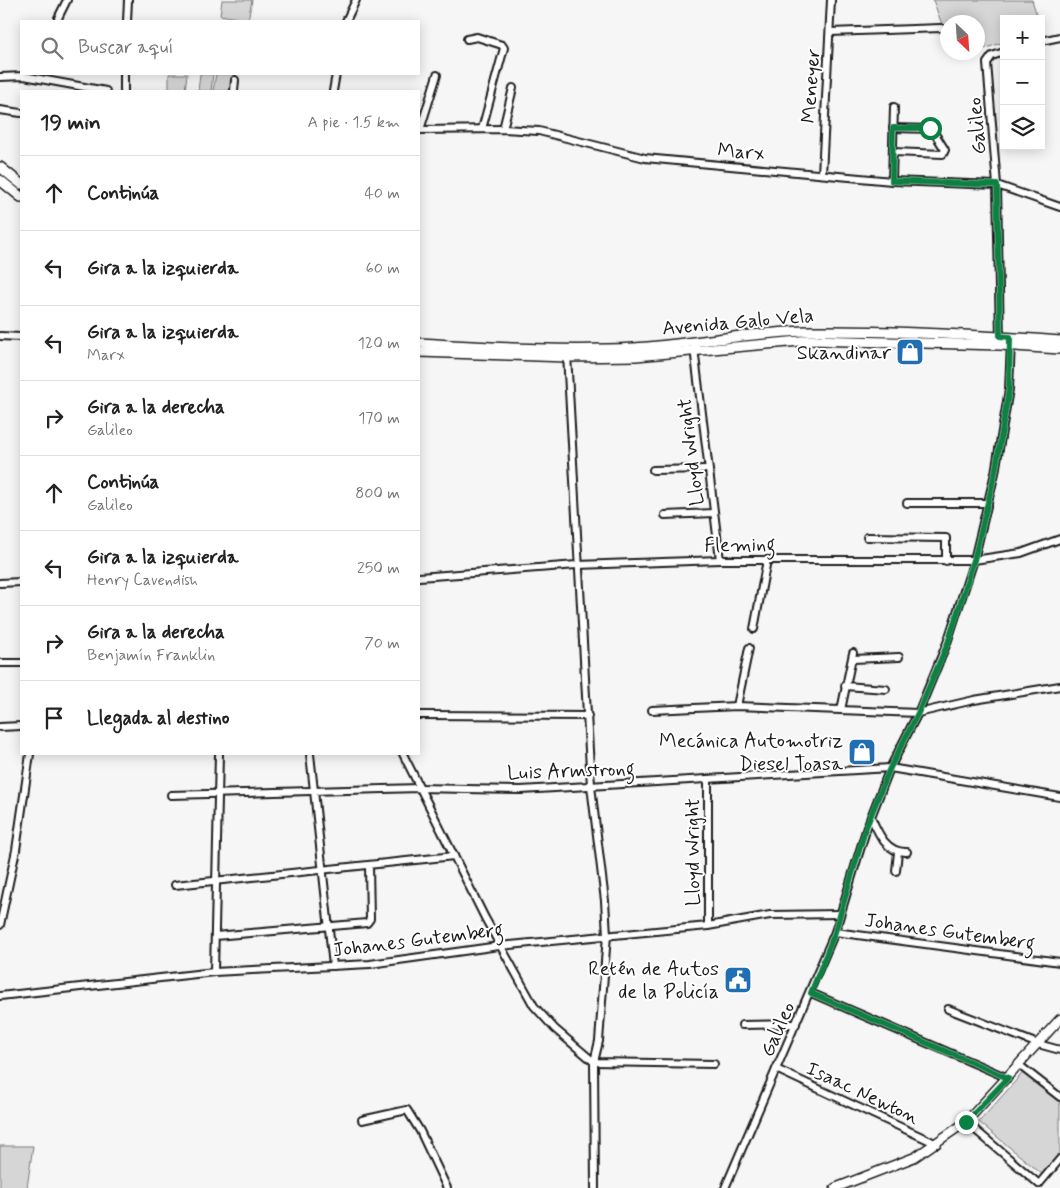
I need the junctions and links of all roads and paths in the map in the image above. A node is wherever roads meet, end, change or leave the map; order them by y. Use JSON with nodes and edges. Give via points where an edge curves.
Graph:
{"nodes":[{"id":1,"x":67,"y":0,"type":"edge"},
{"id":2,"x":128,"y":0,"type":"edge"},
{"id":3,"x":356,"y":0,"type":"edge"},
{"id":4,"x":831,"y":0,"type":"edge"},
{"id":5,"x":59,"y":20,"type":"edge"},
{"id":6,"x":127,"y":20,"type":"edge"},
{"id":7,"x":346,"y":20,"type":"edge"},
{"id":8,"x":940,"y":28,"type":"edge"},
{"id":9,"x":830,"y":32,"type":"junction"},
{"id":10,"x":1060,"y":37,"type":"edge"},
{"id":11,"x":467,"y":39,"type":"dead end"},
{"id":12,"x":1045,"y":40,"type":"edge"},
{"id":13,"x":1000,"y":53,"type":"edge"},
{"id":14,"x":124,"y":75,"type":"edge"},
{"id":15,"x":336,"y":75,"type":"edge"},
{"id":16,"x":438,"y":75,"type":"dead end"},
{"id":17,"x":0,"y":77,"type":"edge"},
{"id":18,"x":235,"y":80,"type":"dead end"},
{"id":19,"x":68,"y":88,"type":"edge"},
{"id":20,"x":513,"y":88,"type":"dead end"},
{"id":21,"x":93,"y":90,"type":"edge"},
{"id":22,"x":124,"y":90,"type":"edge"},
{"id":23,"x":234,"y":90,"type":"edge"},
{"id":24,"x":333,"y":90,"type":"edge"},
{"id":25,"x":894,"y":107,"type":"dead end"},
{"id":26,"x":0,"y":110,"type":"edge"},
{"id":27,"x":20,"y":113,"type":"edge"},
{"id":28,"x":893,"y":128,"type":"junction"},
{"id":29,"x":482,"y":129,"type":"junction"},
{"id":30,"x":502,"y":129,"type":"junction"},
{"id":31,"x":420,"y":130,"type":"edge"},
{"id":32,"x":893,"y":152,"type":"junction"},
{"id":33,"x":0,"y":167,"type":"edge"},
{"id":34,"x":822,"y":174,"type":"junction"},
{"id":35,"x":0,"y":180,"type":"edge"},
{"id":36,"x":892,"y":181,"type":"junction"},
{"id":37,"x":20,"y":183,"type":"edge"},
{"id":38,"x":997,"y":185,"type":"junction"},
{"id":39,"x":20,"y":196,"type":"edge"},
{"id":40,"x":1060,"y":207,"type":"edge"},
{"id":41,"x":908,"y":333,"type":"junction"},
{"id":42,"x":0,"y":336,"type":"edge"},
{"id":43,"x":811,"y":336,"type":"junction"},
{"id":44,"x":20,"y":337,"type":"edge"},
{"id":45,"x":1060,"y":340,"type":"edge"},
{"id":46,"x":1000,"y":341,"type":"junction"},
{"id":47,"x":1011,"y":341,"type":"junction"},
{"id":48,"x":420,"y":343,"type":"edge"},
{"id":49,"x":907,"y":343,"type":"junction"},
{"id":50,"x":694,"y":345,"type":"junction"},
{"id":51,"x":1060,"y":349,"type":"edge"},
{"id":52,"x":420,"y":352,"type":"edge"},
{"id":53,"x":567,"y":353,"type":"junction"},
{"id":54,"x":708,"y":469,"type":"junction"},
{"id":55,"x":652,"y":470,"type":"dead end"},
{"id":56,"x":988,"y":503,"type":"junction"},
{"id":57,"x":907,"y":504,"type":"dead end"},
{"id":58,"x":714,"y":513,"type":"junction"},
{"id":59,"x":665,"y":515,"type":"dead end"},
{"id":60,"x":867,"y":537,"type":"dead end"},
{"id":61,"x":1060,"y":539,"type":"edge"},
{"id":62,"x":720,"y":560,"type":"junction"},
{"id":63,"x":767,"y":560,"type":"junction"},
{"id":64,"x":974,"y":560,"type":"junction"},
{"id":65,"x":946,"y":561,"type":"junction"},
{"id":66,"x":577,"y":565,"type":"junction"},
{"id":67,"x":420,"y":577,"type":"edge"},
{"id":68,"x":20,"y":582,"type":"edge"},
{"id":69,"x":0,"y":583,"type":"edge"},
{"id":70,"x":754,"y":629,"type":"dead end"},
{"id":71,"x":749,"y":648,"type":"dead end"},
{"id":72,"x":899,"y":657,"type":"dead end"},
{"id":73,"x":0,"y":663,"type":"edge"},
{"id":74,"x":20,"y":663,"type":"edge"},
{"id":75,"x":845,"y":686,"type":"junction"},
{"id":76,"x":1060,"y":686,"type":"edge"},
{"id":77,"x":886,"y":689,"type":"dead end"},
{"id":78,"x":737,"y":706,"type":"junction"},
{"id":79,"x":652,"y":710,"type":"dead end"},
{"id":80,"x":841,"y":710,"type":"junction"},
{"id":81,"x":918,"y":713,"type":"junction"},
{"id":82,"x":420,"y":715,"type":"edge"},
{"id":83,"x":588,"y":716,"type":"junction"},
{"id":84,"x":20,"y":726,"type":"edge"},
{"id":85,"x":0,"y":727,"type":"edge"},
{"id":86,"x":30,"y":755,"type":"edge"},
{"id":87,"x":219,"y":755,"type":"edge"},
{"id":88,"x":310,"y":755,"type":"edge"},
{"id":89,"x":403,"y":755,"type":"edge"},
{"id":90,"x":890,"y":768,"type":"junction"},
{"id":91,"x":708,"y":779,"type":"junction"},
{"id":92,"x":591,"y":786,"type":"junction"},
{"id":93,"x":419,"y":788,"type":"junction"},
{"id":94,"x":315,"y":792,"type":"junction"},
{"id":95,"x":218,"y":794,"type":"junction"},
{"id":96,"x":171,"y":795,"type":"dead end"},
{"id":97,"x":1060,"y":797,"type":"edge"},
{"id":98,"x":871,"y":817,"type":"junction"},
{"id":99,"x":898,"y":852,"type":"junction"},
{"id":100,"x":907,"y":852,"type":"dead end"},
{"id":101,"x":454,"y":856,"type":"junction"},
{"id":102,"x":369,"y":866,"type":"junction"},
{"id":103,"x":323,"y":871,"type":"junction"},
{"id":104,"x":896,"y":871,"type":"dead end"},
{"id":105,"x":216,"y":881,"type":"junction"},
{"id":106,"x":175,"y":885,"type":"dead end"},
{"id":107,"x":840,"y":914,"type":"junction"},
{"id":108,"x":0,"y":925,"type":"edge"},
{"id":109,"x":708,"y":926,"type":"junction"},
{"id":110,"x":329,"y":927,"type":"junction"},
{"id":111,"x":835,"y":932,"type":"junction"},
{"id":112,"x":607,"y":935,"type":"junction"},
{"id":113,"x":215,"y":936,"type":"junction"},
{"id":114,"x":499,"y":946,"type":"junction"},
{"id":115,"x":1060,"y":962,"type":"edge"},
{"id":116,"x":333,"y":966,"type":"junction"},
{"id":117,"x":214,"y":972,"type":"junction"},
{"id":118,"x":811,"y":993,"type":"junction"},
{"id":119,"x":0,"y":996,"type":"edge"},
{"id":120,"x":948,"y":1009,"type":"dead end"},
{"id":121,"x":1060,"y":1019,"type":"edge"},
{"id":122,"x":796,"y":1024,"type":"junction"},
{"id":123,"x":742,"y":1025,"type":"dead end"},
{"id":124,"x":1038,"y":1044,"type":"junction"},
{"id":125,"x":1060,"y":1050,"type":"edge"},
{"id":126,"x":594,"y":1062,"type":"junction"},
{"id":127,"x":714,"y":1064,"type":"dead end"},
{"id":128,"x":1019,"y":1065,"type":"junction"},
{"id":129,"x":776,"y":1070,"type":"junction"},
{"id":130,"x":1008,"y":1078,"type":"junction"},
{"id":131,"x":1060,"y":1097,"type":"edge"},
{"id":132,"x":362,"y":1120,"type":"dead end"},
{"id":133,"x":966,"y":1122,"type":"junction"},
{"id":134,"x":937,"y":1144,"type":"junction"},
{"id":135,"x":1060,"y":1159,"type":"edge"},
{"id":136,"x":1039,"y":1186,"type":"edge"},
{"id":137,"x":447,"y":1188,"type":"edge"},
{"id":138,"x":595,"y":1188,"type":"edge"},
{"id":139,"x":724,"y":1188,"type":"edge"},
{"id":140,"x":835,"y":1188,"type":"edge"}],
"edges":[{"from":1,"to":5,"type":"street"},
{"from":2,"to":6,"type":"street"},
{"from":3,"to":7,"type":"street"},
{"from":4,"to":9,"type":"street","name":"Meneyer"},
{"from":8,"to":9,"type":"street"},
{"from":9,"to":34,"type":"street","name":"Meneyer"},
{"from":10,"to":12,"type":"street"},
{"from":11,"to":29,"type":"street","via":[[476,37],[504,48]]},
{"from":13,"to":38,"type":"street","name":"Galileo","via":[[992,56],[987,63]]},
{"from":14,"to":22,"type":"street"},
{"from":15,"to":24,"type":"street"},
{"from":16,"to":31,"type":"street"},
{"from":17,"to":19,"type":"street","via":[[24,76]]},
{"from":18,"to":23,"type":"street"},
{"from":19,"to":21,"type":"street"},
{"from":20,"to":30,"type":"street"},
{"from":25,"to":28,"type":"street"},
{"from":26,"to":27,"type":"street"},
{"from":28,"to":32,"type":"street"},
{"from":28,"to":32,"type":"street","via":[[932,129],[945,150],[943,154]]},
{"from":29,"to":30,"type":"street","name":"Marx"},
{"from":29,"to":31,"type":"street","name":"Marx"},
{"from":30,"to":34,"type":"street","name":"Marx","via":[[539,131],[645,158]]},
{"from":32,"to":36,"type":"street"},
{"from":33,"to":37,"type":"main road"},
{"from":34,"to":36,"type":"street","name":"Marx"},
{"from":35,"to":39,"type":"main road"},
{"from":36,"to":38,"type":"street","name":"Marx"},
{"from":38,"to":40,"type":"street","name":"Marx"},
{"from":38,"to":46,"type":"street","name":"Galileo"},
{"from":41,"to":43,"type":"main road","name":"Avenida Galo Vela"},
{"from":41,"to":46,"type":"main road","name":"Avenida Galo Vela"},
{"from":41,"to":49,"type":"main road"},
{"from":42,"to":44,"type":"street"},
{"from":43,"to":49,"type":"main road","name":"Avenida Galo Vela"},
{"from":43,"to":50,"type":"main road","name":"Avenida Galo Vela"},
{"from":45,"to":47,"type":"main road","name":"Avenida Galo Vela"},
{"from":46,"to":47,"type":"main road","name":"Avenida Galo Vela"},
{"from":46,"to":49,"type":"main road","name":"Avenida Galo Vela"},
{"from":47,"to":51,"type":"main road","name":"Avenida Galo Vela"},
{"from":47,"to":56,"type":"street","name":"Galileo","via":[[1009,389]]},
{"from":48,"to":53,"type":"main road","name":"Avenida Galo Vela"},
{"from":50,"to":53,"type":"main road","name":"Avenida Galo Vela","via":[[636,356]]},
{"from":50,"to":54,"type":"street","name":"Lloyd Wright"},
{"from":52,"to":53,"type":"main road","name":"Avenida Galo Vela"},
{"from":53,"to":66,"type":"street"},
{"from":54,"to":55,"type":"street"},
{"from":54,"to":58,"type":"street","name":"Lloyd Wright"},
{"from":56,"to":57,"type":"street"},
{"from":56,"to":64,"type":"street","name":"Galileo"},
{"from":58,"to":59,"type":"street"},
{"from":58,"to":62,"type":"street","name":"Lloyd Wright"},
{"from":60,"to":65,"type":"street","via":[[946,538]]},
{"from":61,"to":64,"type":"street","name":"Fleming","via":[[1021,553]]},
{"from":62,"to":63,"type":"street","name":"Fleming"},
{"from":62,"to":66,"type":"street","name":"Fleming"},
{"from":63,"to":65,"type":"street","name":"Fleming"},
{"from":63,"to":70,"type":"street"},
{"from":64,"to":65,"type":"street","name":"Fleming"},
{"from":64,"to":81,"type":"street","name":"Galileo","via":[[948,643]]},
{"from":66,"to":67,"type":"street","name":"Fleming"},
{"from":66,"to":83,"type":"street"},
{"from":68,"to":69,"type":"street"},
{"from":71,"to":78,"type":"street"},
{"from":72,"to":75,"type":"street","via":[[853,656]]},
{"from":73,"to":74,"type":"street"},
{"from":75,"to":77,"type":"street"},
{"from":75,"to":80,"type":"street"},
{"from":76,"to":81,"type":"street"},
{"from":78,"to":79,"type":"street"},
{"from":78,"to":80,"type":"street"},
{"from":80,"to":81,"type":"street"},
{"from":81,"to":90,"type":"street","name":"Galileo"},
{"from":82,"to":83,"type":"street"},
{"from":83,"to":92,"type":"street"},
{"from":84,"to":85,"type":"street"},
{"from":86,"to":108,"type":"street","via":[[16,850]]},
{"from":87,"to":95,"type":"street"},
{"from":88,"to":94,"type":"street"},
{"from":89,"to":93,"type":"street"},
{"from":90,"to":91,"type":"street","name":"Luis Armstrong"},
{"from":90,"to":97,"type":"street","name":"Luis Armstrong"},
{"from":90,"to":98,"type":"street","name":"Galileo"},
{"from":91,"to":92,"type":"street","name":"Luis Armstrong"},
{"from":91,"to":109,"type":"street","name":"Lloyd Wright"},
{"from":92,"to":93,"type":"street","name":"Luis Armstrong","via":[[521,790]]},
{"from":92,"to":112,"type":"street"},
{"from":93,"to":94,"type":"street","name":"Luis Armstrong"},
{"from":93,"to":101,"type":"street"},
{"from":94,"to":95,"type":"street","name":"Luis Armstrong"},
{"from":94,"to":103,"type":"street"},
{"from":95,"to":96,"type":"street","name":"Luis Armstrong"},
{"from":95,"to":105,"type":"street"},
{"from":98,"to":99,"type":"street","via":[[881,838]]},
{"from":98,"to":107,"type":"street","name":"Galileo"},
{"from":99,"to":100,"type":"street"},
{"from":99,"to":104,"type":"street"},
{"from":101,"to":102,"type":"street"},
{"from":101,"to":114,"type":"street"},
{"from":102,"to":103,"type":"street"},
{"from":102,"to":110,"type":"street","via":[[370,919],[361,924]]},
{"from":103,"to":105,"type":"street"},
{"from":103,"to":110,"type":"street"},
{"from":105,"to":106,"type":"street"},
{"from":105,"to":113,"type":"street"},
{"from":107,"to":109,"type":"street","name":"Johanes Gutemberg","via":[[770,915]]},
{"from":107,"to":111,"type":"street","name":"Galileo"},
{"from":109,"to":112,"type":"street","name":"Johanes Gutemberg"},
{"from":110,"to":113,"type":"street"},
{"from":110,"to":116,"type":"street"},
{"from":111,"to":115,"type":"street","name":"Johanes Gutemberg"},
{"from":111,"to":118,"type":"street","name":"Galileo"},
{"from":112,"to":114,"type":"street","name":"Johanes Gutemberg"},
{"from":112,"to":126,"type":"street","via":[[599,1041]]},
{"from":113,"to":117,"type":"street"},
{"from":114,"to":116,"type":"street","name":"Johanes Gutemberg"},
{"from":114,"to":126,"type":"street","via":[[534,1006]]},
{"from":116,"to":117,"type":"street","name":"Johanes Gutemberg"},
{"from":117,"to":119,"type":"street","name":"Johanes Gutemberg"},
{"from":118,"to":122,"type":"street","name":"Galileo"},
{"from":118,"to":130,"type":"street"},
{"from":120,"to":124,"type":"street"},
{"from":121,"to":124,"type":"street"},
{"from":122,"to":123,"type":"street"},
{"from":122,"to":129,"type":"street","name":"Galileo"},
{"from":124,"to":125,"type":"street"},
{"from":124,"to":128,"type":"street"},
{"from":126,"to":127,"type":"street"},
{"from":126,"to":138,"type":"street"},
{"from":128,"to":130,"type":"street"},
{"from":128,"to":131,"type":"street"},
{"from":129,"to":134,"type":"street","name":"Isaac Newton"},
{"from":129,"to":139,"type":"street","name":"Galileo"},
{"from":130,"to":133,"type":"street"},
{"from":132,"to":137,"type":"street","via":[[407,1110]]},
{"from":133,"to":134,"type":"street"},
{"from":133,"to":136,"type":"street"},
{"from":134,"to":140,"type":"street","via":[[915,1157]]},
{"from":135,"to":136,"type":"street"}]}
